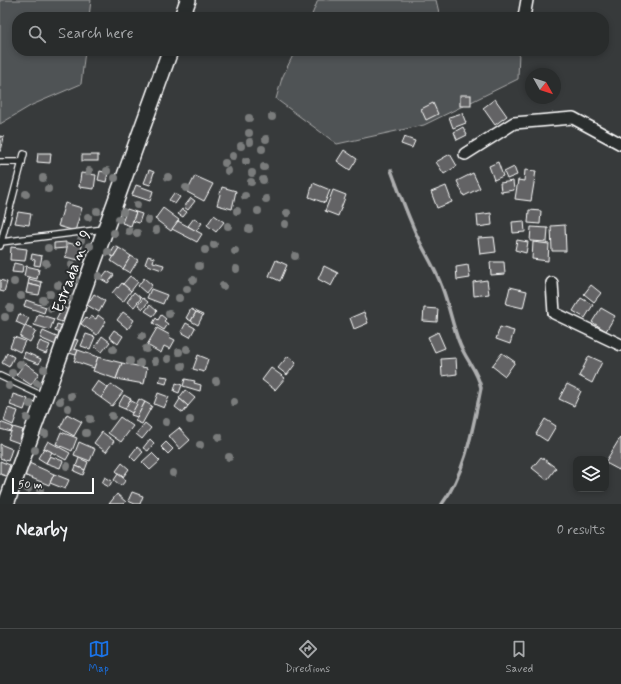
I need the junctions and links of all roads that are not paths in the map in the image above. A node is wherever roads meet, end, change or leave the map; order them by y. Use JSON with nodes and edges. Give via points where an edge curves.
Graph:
{"nodes":[{"id":1,"x":188,"y":0,"type":"edge"},
{"id":2,"x":527,"y":0,"type":"edge"},
{"id":3,"x":184,"y":12,"type":"edge"},
{"id":4,"x":525,"y":12,"type":"edge"},
{"id":5,"x":168,"y":56,"type":"edge"},
{"id":6,"x":621,"y":144,"type":"edge"},
{"id":7,"x":24,"y":154,"type":"dead end"},
{"id":8,"x":465,"y":154,"type":"dead end"},
{"id":9,"x":0,"y":162,"type":"edge"},
{"id":10,"x":22,"y":162,"type":"junction"},
{"id":11,"x":106,"y":229,"type":"junction"},
{"id":12,"x":1,"y":244,"type":"edge"},
{"id":13,"x":552,"y":283,"type":"dead end"},
{"id":14,"x":621,"y":345,"type":"edge"},
{"id":15,"x":0,"y":376,"type":"edge"},
{"id":16,"x":45,"y":398,"type":"junction"},
{"id":17,"x":6,"y":504,"type":"edge"}],
"edges":[{"from":1,"to":3,"type":"main road"},
{"from":2,"to":4,"type":"street"},
{"from":5,"to":11,"type":"main road","name":"Estrada nº 9"},
{"from":6,"to":8,"type":"street","via":[[573,118],[514,123]]},
{"from":7,"to":10,"type":"lane"},
{"from":9,"to":10,"type":"lane"},
{"from":10,"to":12,"type":"lane"},
{"from":11,"to":12,"type":"lane"},
{"from":11,"to":16,"type":"main road","name":"Estrada nº 9"},
{"from":13,"to":14,"type":"street","via":[[554,313]]},
{"from":15,"to":16,"type":"lane"},
{"from":16,"to":17,"type":"main road","name":"Estrada nº 9"}]}
